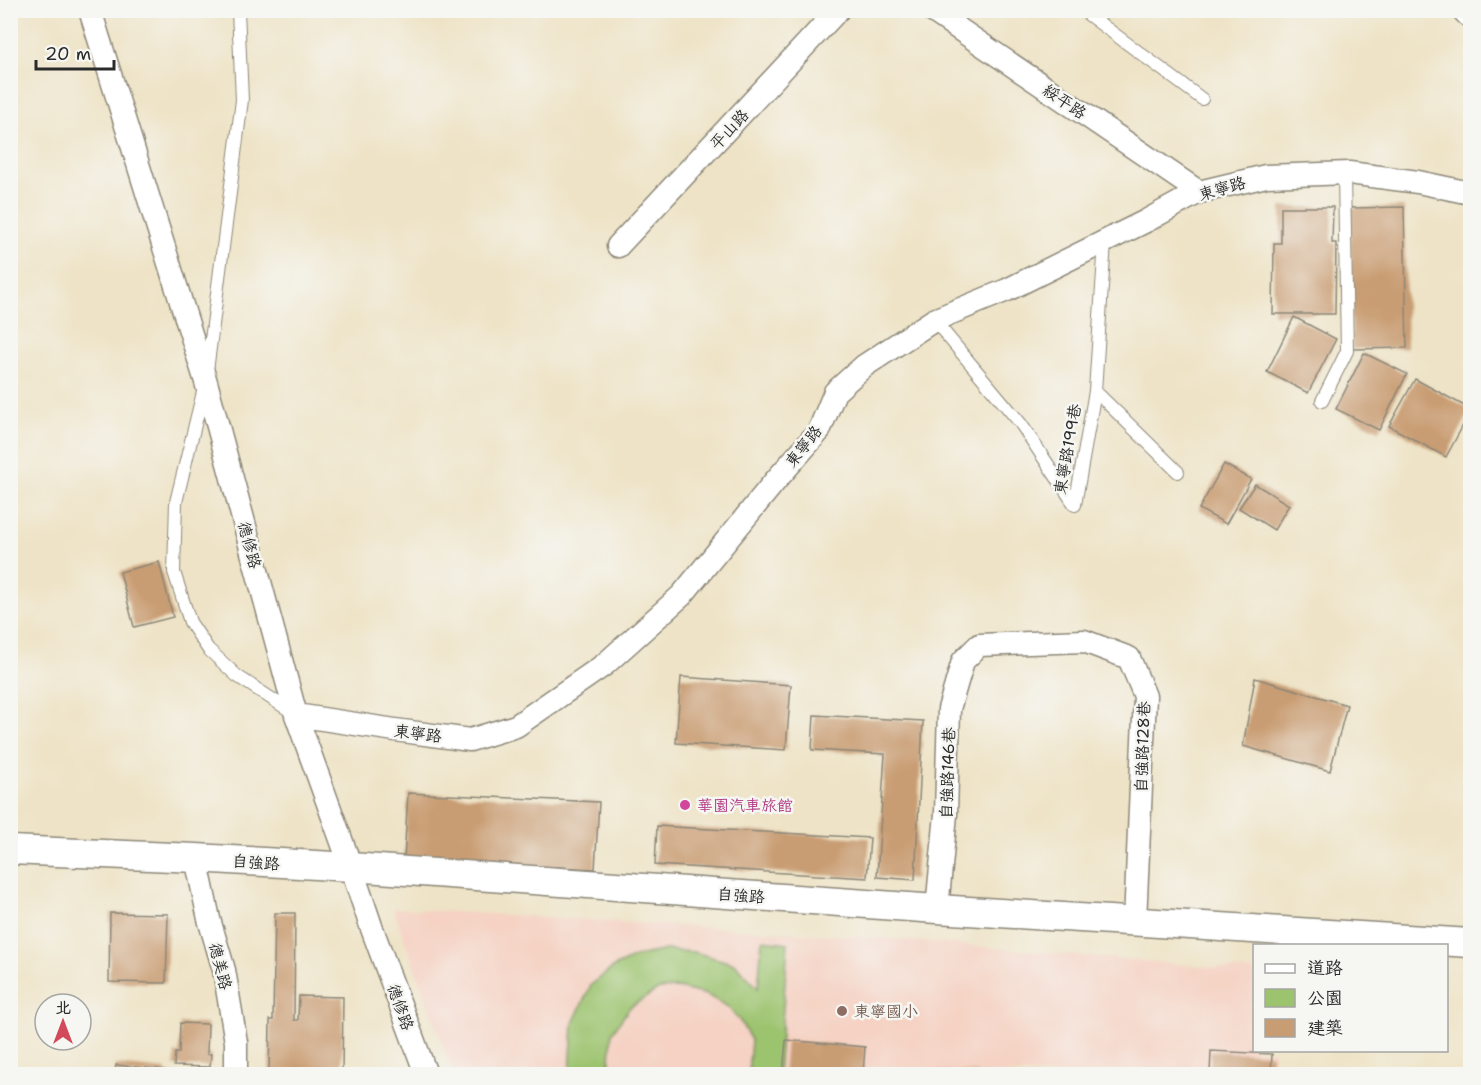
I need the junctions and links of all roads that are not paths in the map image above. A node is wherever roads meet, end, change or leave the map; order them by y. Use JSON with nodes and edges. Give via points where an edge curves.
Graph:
{"nodes":[{"id":1,"x":90,"y":10,"type":"edge"},
{"id":2,"x":238,"y":10,"type":"edge"},
{"id":3,"x":838,"y":10,"type":"edge"},
{"id":4,"x":931,"y":10,"type":"edge"},
{"id":5,"x":1082,"y":10,"type":"edge"},
{"id":6,"x":1467,"y":10,"type":"edge"},
{"id":7,"x":1470,"y":13,"type":"edge"},
{"id":8,"x":1202,"y":99,"type":"dead end"},
{"id":9,"x":1344,"y":174,"type":"junction"},
{"id":10,"x":1199,"y":192,"type":"junction"},
{"id":11,"x":1470,"y":193,"type":"edge"},
{"id":12,"x":1105,"y":242,"type":"junction"},
{"id":13,"x":618,"y":246,"type":"dead end"},
{"id":14,"x":934,"y":320,"type":"junction"},
{"id":15,"x":206,"y":382,"type":"junction"},
{"id":16,"x":1095,"y":391,"type":"junction"},
{"id":17,"x":1323,"y":401,"type":"dead end"},
{"id":18,"x":1178,"y":472,"type":"dead end"},
{"id":19,"x":979,"y":645,"type":"joint"},
{"id":20,"x":296,"y":715,"type":"junction"},
{"id":21,"x":10,"y":850,"type":"edge"},
{"id":22,"x":196,"y":858,"type":"junction"},
{"id":23,"x":351,"y":867,"type":"junction"},
{"id":24,"x":937,"y":909,"type":"junction"},
{"id":25,"x":1135,"y":921,"type":"junction"},
{"id":26,"x":1470,"y":943,"type":"edge"},
{"id":27,"x":236,"y":1074,"type":"edge"},
{"id":28,"x":426,"y":1074,"type":"edge"}],
"edges":[{"from":1,"to":15,"type":"street","name":"德修路"},
{"from":2,"to":15,"type":"lane","via":[[242,100]]},
{"from":3,"to":13,"type":"street","name":"平山路"},
{"from":4,"to":10,"type":"street","name":"綏平路"},
{"from":5,"to":8,"type":"lane"},
{"from":6,"to":7,"type":"street"},
{"from":9,"to":10,"type":"street","name":"東寧路","via":[[1266,176]]},
{"from":9,"to":11,"type":"street","name":"東寧路","via":[[1418,182]]},
{"from":9,"to":17,"type":"lane","via":[[1347,351]]},
{"from":10,"to":12,"type":"street","name":"東寧路"},
{"from":12,"to":14,"type":"street","name":"東寧路","via":[[1007,290]]},
{"from":12,"to":16,"type":"lane","name":"東寧路199巷"},
{"from":14,"to":16,"type":"lane","name":"東寧路199巷","via":[[1021,424],[1075,505]]},
{"from":14,"to":20,"type":"street","name":"東寧路","via":[[864,366],[835,392],[819,431],[682,595],[604,665],[516,726],[470,740]]},
{"from":15,"to":20,"type":"street","name":"德修路"},
{"from":15,"to":20,"type":"lane","via":[[176,502],[174,572],[190,622],[208,649],[237,676]]},
{"from":16,"to":18,"type":"lane"},
{"from":19,"to":24,"type":"street","name":"自強路146巷","via":[[963,661],[949,709],[946,814]]},
{"from":19,"to":25,"type":"street","name":"自強路128巷","via":[[1084,641],[1129,658],[1144,696]]},
{"from":20,"to":23,"type":"street","name":"德修路"},
{"from":21,"to":22,"type":"street","name":"自強路"},
{"from":22,"to":23,"type":"street","name":"自強路"},
{"from":22,"to":27,"type":"street","name":"德美路","via":[[224,970],[236,1042]]},
{"from":23,"to":24,"type":"street","name":"自強路"},
{"from":23,"to":28,"type":"street","name":"德修路"},
{"from":24,"to":25,"type":"street","name":"自強路"},
{"from":25,"to":26,"type":"street","name":"自強路"}]}
